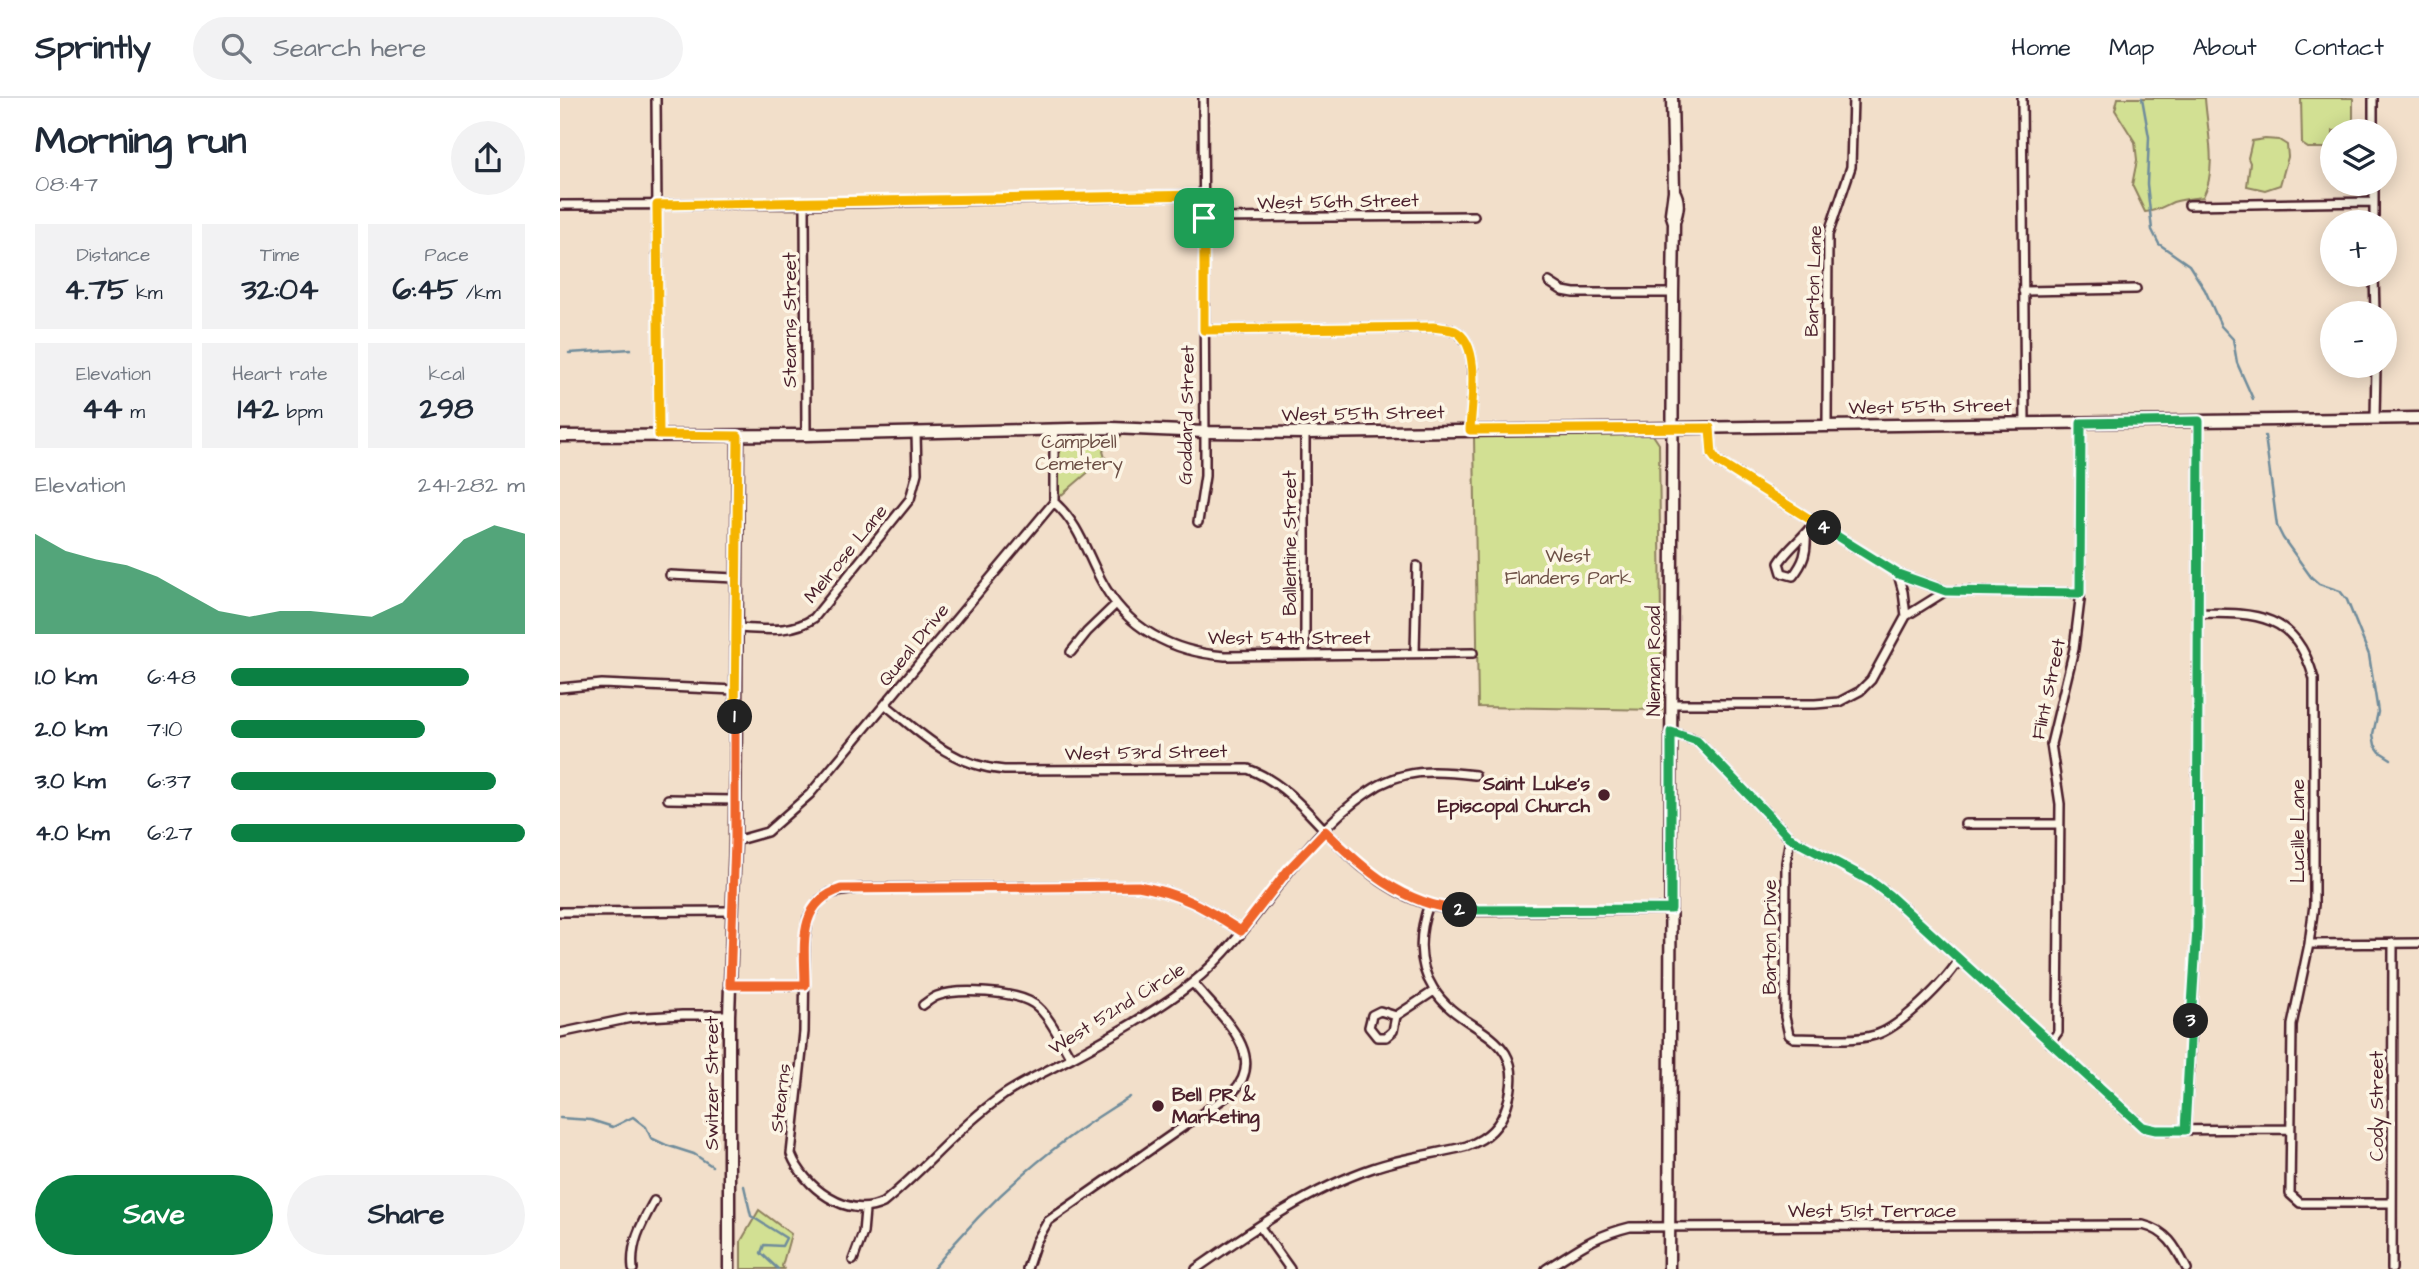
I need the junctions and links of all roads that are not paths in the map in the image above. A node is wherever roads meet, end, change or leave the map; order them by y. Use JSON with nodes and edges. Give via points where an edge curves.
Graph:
{"nodes":[{"id":1,"x":656,"y":98,"type":"edge"},
{"id":2,"x":1203,"y":98,"type":"edge"},
{"id":3,"x":1672,"y":98,"type":"edge"},
{"id":4,"x":1853,"y":98,"type":"edge"},
{"id":5,"x":2022,"y":98,"type":"edge"},
{"id":6,"x":2373,"y":98,"type":"edge"},
{"id":7,"x":2373,"y":119,"type":"edge"},
{"id":8,"x":1203,"y":195,"type":"junction"},
{"id":9,"x":2374,"y":196,"type":"edge"},
{"id":10,"x":2374,"y":202,"type":"junction"},
{"id":11,"x":805,"y":204,"type":"junction"},
{"id":12,"x":560,"y":205,"type":"edge"},
{"id":13,"x":657,"y":205,"type":"junction"},
{"id":14,"x":2189,"y":205,"type":"dead end"},
{"id":15,"x":2374,"y":210,"type":"edge"},
{"id":16,"x":1474,"y":216,"type":"dead end"},
{"id":17,"x":1204,"y":218,"type":"junction"},
{"id":18,"x":1549,"y":282,"type":"dead end"},
{"id":19,"x":2136,"y":289,"type":"dead end"},
{"id":20,"x":2024,"y":291,"type":"junction"},
{"id":21,"x":1673,"y":293,"type":"junction"},
{"id":22,"x":1204,"y":330,"type":"junction"},
{"id":23,"x":2376,"y":378,"type":"edge"},
{"id":24,"x":2419,"y":418,"type":"edge"},
{"id":25,"x":2375,"y":419,"type":"junction"},
{"id":26,"x":2199,"y":421,"type":"junction"},
{"id":27,"x":2025,"y":423,"type":"junction"},
{"id":28,"x":2081,"y":423,"type":"junction"},
{"id":29,"x":1674,"y":426,"type":"junction"},
{"id":30,"x":1827,"y":426,"type":"junction"},
{"id":31,"x":1710,"y":428,"type":"junction"},
{"id":32,"x":1054,"y":429,"type":"junction"},
{"id":33,"x":1470,"y":430,"type":"junction"},
{"id":34,"x":1205,"y":432,"type":"junction"},
{"id":35,"x":916,"y":433,"type":"junction"},
{"id":36,"x":1305,"y":433,"type":"junction"},
{"id":37,"x":659,"y":435,"type":"junction"},
{"id":38,"x":806,"y":435,"type":"junction"},
{"id":39,"x":560,"y":436,"type":"edge"},
{"id":40,"x":738,"y":436,"type":"junction"},
{"id":41,"x":1054,"y":502,"type":"junction"},
{"id":42,"x":1198,"y":522,"type":"dead end"},
{"id":43,"x":1814,"y":522,"type":"junction"},
{"id":44,"x":1806,"y":535,"type":"junction"},
{"id":45,"x":1417,"y":566,"type":"dead end"},
{"id":46,"x":1898,"y":574,"type":"junction"},
{"id":47,"x":670,"y":575,"type":"dead end"},
{"id":48,"x":735,"y":578,"type":"junction"},
{"id":49,"x":1946,"y":591,"type":"junction"},
{"id":50,"x":2080,"y":593,"type":"junction"},
{"id":51,"x":1116,"y":604,"type":"junction"},
{"id":52,"x":2198,"y":613,"type":"junction"},
{"id":53,"x":1906,"y":616,"type":"junction"},
{"id":54,"x":737,"y":628,"type":"junction"},
{"id":55,"x":1071,"y":652,"type":"dead end"},
{"id":56,"x":1415,"y":653,"type":"junction"},
{"id":57,"x":1473,"y":653,"type":"dead end"},
{"id":58,"x":1305,"y":654,"type":"junction"},
{"id":59,"x":560,"y":688,"type":"edge"},
{"id":60,"x":735,"y":691,"type":"junction"},
{"id":61,"x":1671,"y":704,"type":"junction"},
{"id":62,"x":886,"y":705,"type":"junction"},
{"id":63,"x":1671,"y":732,"type":"junction"},
{"id":64,"x":1475,"y":775,"type":"dead end"},
{"id":65,"x":668,"y":799,"type":"dead end"},
{"id":66,"x":735,"y":800,"type":"junction"},
{"id":67,"x":1965,"y":824,"type":"dead end"},
{"id":68,"x":2059,"y":824,"type":"junction"},
{"id":69,"x":1325,"y":831,"type":"junction"},
{"id":70,"x":1790,"y":838,"type":"junction"},
{"id":71,"x":735,"y":841,"type":"junction"},
{"id":72,"x":1429,"y":904,"type":"junction"},
{"id":73,"x":1671,"y":909,"type":"junction"},
{"id":74,"x":733,"y":911,"type":"junction"},
{"id":75,"x":560,"y":912,"type":"edge"},
{"id":76,"x":1241,"y":931,"type":"junction"},
{"id":77,"x":2393,"y":943,"type":"junction"},
{"id":78,"x":2419,"y":943,"type":"edge"},
{"id":79,"x":2309,"y":944,"type":"junction"},
{"id":80,"x":1959,"y":960,"type":"junction"},
{"id":81,"x":1193,"y":983,"type":"junction"},
{"id":82,"x":730,"y":985,"type":"junction"},
{"id":83,"x":805,"y":985,"type":"junction"},
{"id":84,"x":1434,"y":991,"type":"junction"},
{"id":85,"x":923,"y":1005,"type":"dead end"},
{"id":86,"x":729,"y":1015,"type":"junction"},
{"id":87,"x":1396,"y":1016,"type":"dead end"},
{"id":88,"x":560,"y":1032,"type":"edge"},
{"id":89,"x":2050,"y":1043,"type":"junction"},
{"id":90,"x":1071,"y":1058,"type":"junction"},
{"id":91,"x":2290,"y":1129,"type":"junction"},
{"id":92,"x":2185,"y":1130,"type":"junction"},
{"id":93,"x":654,"y":1201,"type":"dead end"},
{"id":94,"x":2392,"y":1203,"type":"junction"},
{"id":95,"x":865,"y":1210,"type":"junction"},
{"id":96,"x":1260,"y":1227,"type":"junction"},
{"id":97,"x":1669,"y":1228,"type":"junction"},
{"id":98,"x":853,"y":1260,"type":"dead end"},
{"id":99,"x":633,"y":1269,"type":"edge"},
{"id":100,"x":729,"y":1269,"type":"edge"},
{"id":101,"x":1027,"y":1269,"type":"edge"},
{"id":102,"x":1196,"y":1269,"type":"edge"},
{"id":103,"x":1290,"y":1269,"type":"edge"},
{"id":104,"x":1546,"y":1269,"type":"edge"},
{"id":105,"x":1669,"y":1269,"type":"edge"},
{"id":106,"x":2187,"y":1269,"type":"edge"},
{"id":107,"x":2392,"y":1269,"type":"edge"}],
"edges":[{"from":1,"to":13,"type":"street"},
{"from":2,"to":8,"type":"street","name":"Goddard Street"},
{"from":3,"to":21,"type":"street","name":"Nieman Road"},
{"from":4,"to":30,"type":"street","name":"Barton Lane","via":[[1851,166],[1828,235]]},
{"from":5,"to":20,"type":"street"},
{"from":6,"to":7,"type":"street"},
{"from":8,"to":11,"type":"street"},
{"from":8,"to":17,"type":"street","name":"Goddard Street"},
{"from":9,"to":10,"type":"street"},
{"from":10,"to":14,"type":"street"},
{"from":10,"to":15,"type":"street"},
{"from":11,"to":13,"type":"street"},
{"from":11,"to":38,"type":"street","name":"Stearns Street"},
{"from":12,"to":13,"type":"street"},
{"from":13,"to":37,"type":"street"},
{"from":16,"to":17,"type":"street","name":"West 56th Street"},
{"from":17,"to":22,"type":"street","name":"Goddard Street"},
{"from":18,"to":21,"type":"street","via":[[1574,293]]},
{"from":19,"to":20,"type":"street"},
{"from":20,"to":27,"type":"street"},
{"from":21,"to":29,"type":"street","name":"Nieman Road"},
{"from":22,"to":33,"type":"street","via":[[1433,327],[1455,331],[1467,341],[1472,357]]},
{"from":22,"to":34,"type":"street","name":"Goddard Street"},
{"from":23,"to":25,"type":"street"},
{"from":24,"to":25,"type":"street","name":"West 55th Street"},
{"from":25,"to":26,"type":"street","name":"West 55th Street"},
{"from":26,"to":28,"type":"street","name":"West 55th Street"},
{"from":26,"to":52,"type":"street"},
{"from":27,"to":28,"type":"street","name":"West 55th Street"},
{"from":27,"to":30,"type":"street","name":"West 55th Street"},
{"from":28,"to":50,"type":"street","name":"Flint Street"},
{"from":29,"to":31,"type":"street","name":"West 55th Street"},
{"from":29,"to":33,"type":"street","name":"West 55th Street"},
{"from":29,"to":61,"type":"street","name":"Nieman Road"},
{"from":30,"to":31,"type":"street","name":"West 55th Street"},
{"from":31,"to":43,"type":"street","via":[[1712,454],[1718,462]]},
{"from":32,"to":34,"type":"street","name":"West 55th Street"},
{"from":32,"to":35,"type":"street","name":"West 55th Street"},
{"from":32,"to":41,"type":"street"},
{"from":33,"to":36,"type":"street","name":"West 55th Street"},
{"from":34,"to":36,"type":"street","name":"West 55th Street"},
{"from":34,"to":42,"type":"street","name":"Goddard Street"},
{"from":35,"to":38,"type":"street","name":"West 55th Street"},
{"from":35,"to":54,"type":"street","name":"Melrose Lane","via":[[917,473],[910,499],[814,618],[785,629]]},
{"from":36,"to":58,"type":"street","name":"Ballentine Street"},
{"from":37,"to":39,"type":"street","name":"West 55th Street"},
{"from":37,"to":40,"type":"street","name":"West 55th Street"},
{"from":38,"to":40,"type":"street","name":"West 55th Street"},
{"from":40,"to":48,"type":"street","name":"Switzer Street"},
{"from":41,"to":51,"type":"street","name":"West 54th Street","via":[[1075,524]]},
{"from":41,"to":62,"type":"street","name":"Queal Drive"},
{"from":43,"to":44,"type":"street"},
{"from":43,"to":46,"type":"street"},
{"from":44,"to":44,"type":"street","via":[[1779,563],[1782,573],[1793,576],[1802,565]]},
{"from":45,"to":56,"type":"street"},
{"from":46,"to":49,"type":"street"},
{"from":46,"to":53,"type":"street"},
{"from":47,"to":48,"type":"street"},
{"from":48,"to":54,"type":"street","name":"Switzer Street"},
{"from":49,"to":50,"type":"street"},
{"from":49,"to":53,"type":"street"},
{"from":50,"to":68,"type":"street","name":"Flint Street","via":[[2074,649],[2051,744]]},
{"from":51,"to":55,"type":"street"},
{"from":51,"to":58,"type":"street","name":"West 54th Street","via":[[1147,632],[1199,654]]},
{"from":52,"to":79,"type":"street","name":"Lucille Lane","via":[[2245,613],[2277,623],[2291,635],[2311,666],[2315,690],[2314,905]]},
{"from":52,"to":92,"type":"street","via":[[2197,928]]},
{"from":53,"to":61,"type":"street","via":[[1871,680],[1848,699],[1828,704]]},
{"from":54,"to":60,"type":"street","name":"Switzer Street"},
{"from":56,"to":57,"type":"street","name":"West 54th Street"},
{"from":56,"to":58,"type":"street","name":"West 54th Street"},
{"from":59,"to":60,"type":"street","via":[[602,684]]},
{"from":60,"to":66,"type":"street","name":"Switzer Street"},
{"from":61,"to":63,"type":"street","name":"Nieman Road"},
{"from":62,"to":69,"type":"street","name":"West 53rd Street","via":[[954,757],[981,767],[1248,769],[1280,785]]},
{"from":62,"to":71,"type":"street","name":"Queal Drive","via":[[794,809],[767,832]]},
{"from":63,"to":70,"type":"street","via":[[1697,741]]},
{"from":63,"to":73,"type":"street","name":"Nieman Road"},
{"from":64,"to":69,"type":"street","name":"West 52nd Circle","via":[[1426,771],[1386,781],[1351,804]]},
{"from":65,"to":66,"type":"street"},
{"from":66,"to":71,"type":"street","name":"Switzer Street"},
{"from":67,"to":68,"type":"street"},
{"from":68,"to":89,"type":"street","name":"Flint Street","via":[[2058,1032]]},
{"from":69,"to":72,"type":"street","name":"West 53rd Street","via":[[1375,878]]},
{"from":69,"to":76,"type":"street","name":"West 52nd Circle"},
{"from":70,"to":80,"type":"street","via":[[1869,880]]},
{"from":70,"to":80,"type":"street","name":"Barton Drive","via":[[1785,979],[1789,1035],[1857,1038],[1882,1032],[1938,986]]},
{"from":71,"to":74,"type":"street","name":"Switzer Street"},
{"from":72,"to":73,"type":"street","name":"West 53rd Street","via":[[1468,911]]},
{"from":72,"to":84,"type":"street","via":[[1421,945]]},
{"from":73,"to":97,"type":"street","name":"Nieman Road"},
{"from":74,"to":75,"type":"street"},
{"from":74,"to":82,"type":"street","name":"Switzer Street"},
{"from":76,"to":81,"type":"street","name":"West 52nd Circle"},
{"from":76,"to":83,"type":"street","name":"Stearns","via":[[1189,899],[1151,888],[841,889],[812,909],[806,928]]},
{"from":77,"to":78,"type":"street"},
{"from":77,"to":79,"type":"street"},
{"from":77,"to":94,"type":"street","name":"Cody Street"},
{"from":79,"to":91,"type":"street","name":"Lucille Lane","via":[[2292,1025]]},
{"from":80,"to":89,"type":"street"},
{"from":81,"to":90,"type":"street","name":"West 52nd Circle"},
{"from":81,"to":101,"type":"street","via":[[1243,1045],[1248,1060],[1242,1083],[1048,1221]]},
{"from":82,"to":83,"type":"street"},
{"from":82,"to":86,"type":"street","name":"Switzer Street"},
{"from":83,"to":95,"type":"street","name":"Stearns","via":[[803,1057],[791,1154],[797,1169],[832,1199]]},
{"from":84,"to":87,"type":"street"},
{"from":84,"to":96,"type":"street","via":[[1492,1037],[1506,1054],[1511,1090],[1498,1124],[1489,1135],[1468,1146],[1394,1161],[1342,1179]]},
{"from":85,"to":90,"type":"street","via":[[946,994],[996,993],[1023,998],[1040,1009]]},
{"from":86,"to":88,"type":"street","via":[[631,1018]]},
{"from":86,"to":100,"type":"street","name":"Switzer Street"},
{"from":89,"to":92,"type":"street","via":[[2143,1127]]},
{"from":90,"to":95,"type":"street","name":"West 52nd Circle","via":[[996,1100],[890,1198]]},
{"from":91,"to":92,"type":"street"},
{"from":91,"to":94,"type":"street","name":"Lucille Lane","via":[[2289,1184],[2294,1199],[2300,1203]]},
{"from":93,"to":99,"type":"street","via":[[638,1230]]},
{"from":94,"to":107,"type":"street","name":"Cody Street"},
{"from":95,"to":98,"type":"street"},
{"from":96,"to":102,"type":"street"},
{"from":96,"to":103,"type":"street"},
{"from":97,"to":104,"type":"street","name":"West 51st Terrace","via":[[1630,1227],[1606,1233]]},
{"from":97,"to":105,"type":"street","name":"Nieman Road"},
{"from":97,"to":106,"type":"street","name":"West 51st Terrace","via":[[2143,1225],[2165,1234]]}]}
